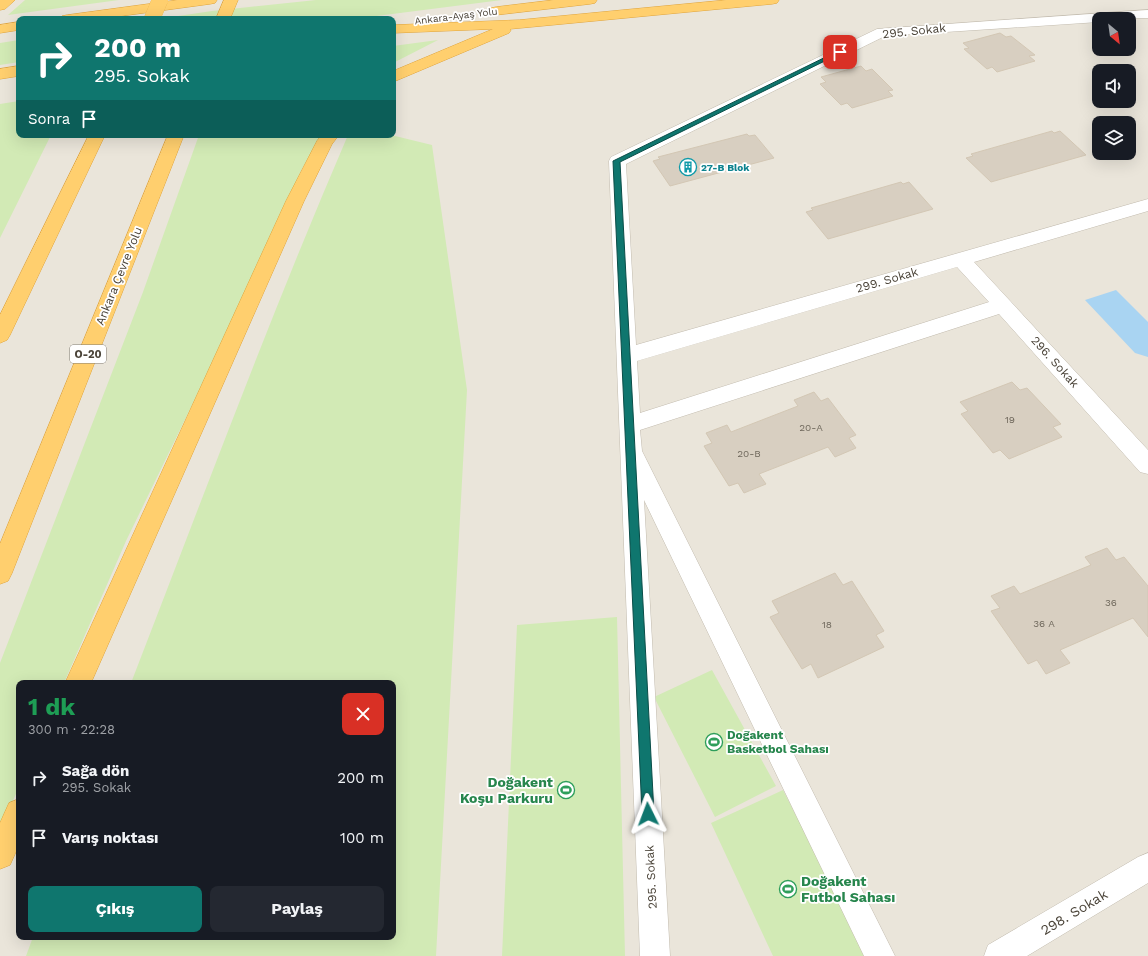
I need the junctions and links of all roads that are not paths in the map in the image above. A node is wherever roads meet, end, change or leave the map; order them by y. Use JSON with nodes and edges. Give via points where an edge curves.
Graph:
{"nodes":[{"id":1,"x":8,"y":0,"type":"edge"},
{"id":2,"x":160,"y":0,"type":"edge"},
{"id":3,"x":210,"y":0,"type":"edge"},
{"id":4,"x":230,"y":0,"type":"edge"},
{"id":5,"x":590,"y":0,"type":"edge"},
{"id":6,"x":772,"y":0,"type":"edge"},
{"id":7,"x":0,"y":6,"type":"edge"},
{"id":8,"x":1148,"y":14,"type":"edge"},
{"id":9,"x":90,"y":16,"type":"edge"},
{"id":10,"x":153,"y":16,"type":"edge"},
{"id":11,"x":224,"y":16,"type":"edge"},
{"id":12,"x":396,"y":23,"type":"edge"},
{"id":13,"x":519,"y":24,"type":"junction"},
{"id":14,"x":16,"y":26,"type":"edge"},
{"id":15,"x":0,"y":29,"type":"edge"},
{"id":16,"x":396,"y":29,"type":"edge"},
{"id":17,"x":16,"y":71,"type":"edge"},
{"id":18,"x":0,"y":74,"type":"edge"},
{"id":19,"x":396,"y":76,"type":"edge"},
{"id":20,"x":96,"y":138,"type":"edge"},
{"id":21,"x":175,"y":138,"type":"edge"},
{"id":22,"x":328,"y":138,"type":"edge"},
{"id":23,"x":1148,"y":205,"type":"edge"},
{"id":24,"x":961,"y":259,"type":"junction"},
{"id":25,"x":1003,"y":305,"type":"junction"},
{"id":26,"x":0,"y":335,"type":"edge"},
{"id":27,"x":626,"y":356,"type":"junction"},
{"id":28,"x":630,"y":437,"type":"junction"},
{"id":29,"x":1148,"y":465,"type":"edge"},
{"id":30,"x":0,"y":573,"type":"edge"},
{"id":31,"x":79,"y":680,"type":"edge"},
{"id":32,"x":16,"y":819,"type":"edge"},
{"id":33,"x":0,"y":854,"type":"edge"},
{"id":34,"x":1148,"y":867,"type":"edge"},
{"id":35,"x":1017,"y":952,"type":"edge"},
{"id":36,"x":655,"y":956,"type":"edge"},
{"id":37,"x":880,"y":956,"type":"edge"}],
"edges":[{"from":1,"to":7,"type":"highway"},
{"from":2,"to":10,"type":"highway","bridge":true},
{"from":3,"to":9,"type":"highway"},
{"from":4,"to":11,"type":"highway"},
{"from":5,"to":12,"type":"highway","name":"Ankara-Ayaş Yolu"},
{"from":6,"to":13,"type":"highway"},
{"from":8,"to":27,"type":"street","name":"295. Sokak","via":[[882,32],[617,161]]},
{"from":13,"to":16,"type":"highway"},
{"from":13,"to":19,"type":"highway"},
{"from":14,"to":15,"type":"highway"},
{"from":17,"to":18,"type":"highway"},
{"from":20,"to":26,"type":"highway"},
{"from":21,"to":30,"type":"highway","name":"Ankara Çevre Yolu","number":"O-20"},
{"from":22,"to":31,"type":"highway","via":[[296,201]]},
{"from":23,"to":24,"type":"street","name":"299. Sokak"},
{"from":24,"to":25,"type":"street","name":"296. Sokak"},
{"from":24,"to":27,"type":"street","name":"299. Sokak"},
{"from":25,"to":28,"type":"street"},
{"from":25,"to":29,"type":"street","name":"296. Sokak"},
{"from":27,"to":28,"type":"street","name":"295. Sokak"},
{"from":28,"to":36,"type":"street","name":"295. Sokak"},
{"from":28,"to":37,"type":"street"},
{"from":32,"to":33,"type":"highway"},
{"from":34,"to":35,"type":"street","name":"298. Sokak"}]}
